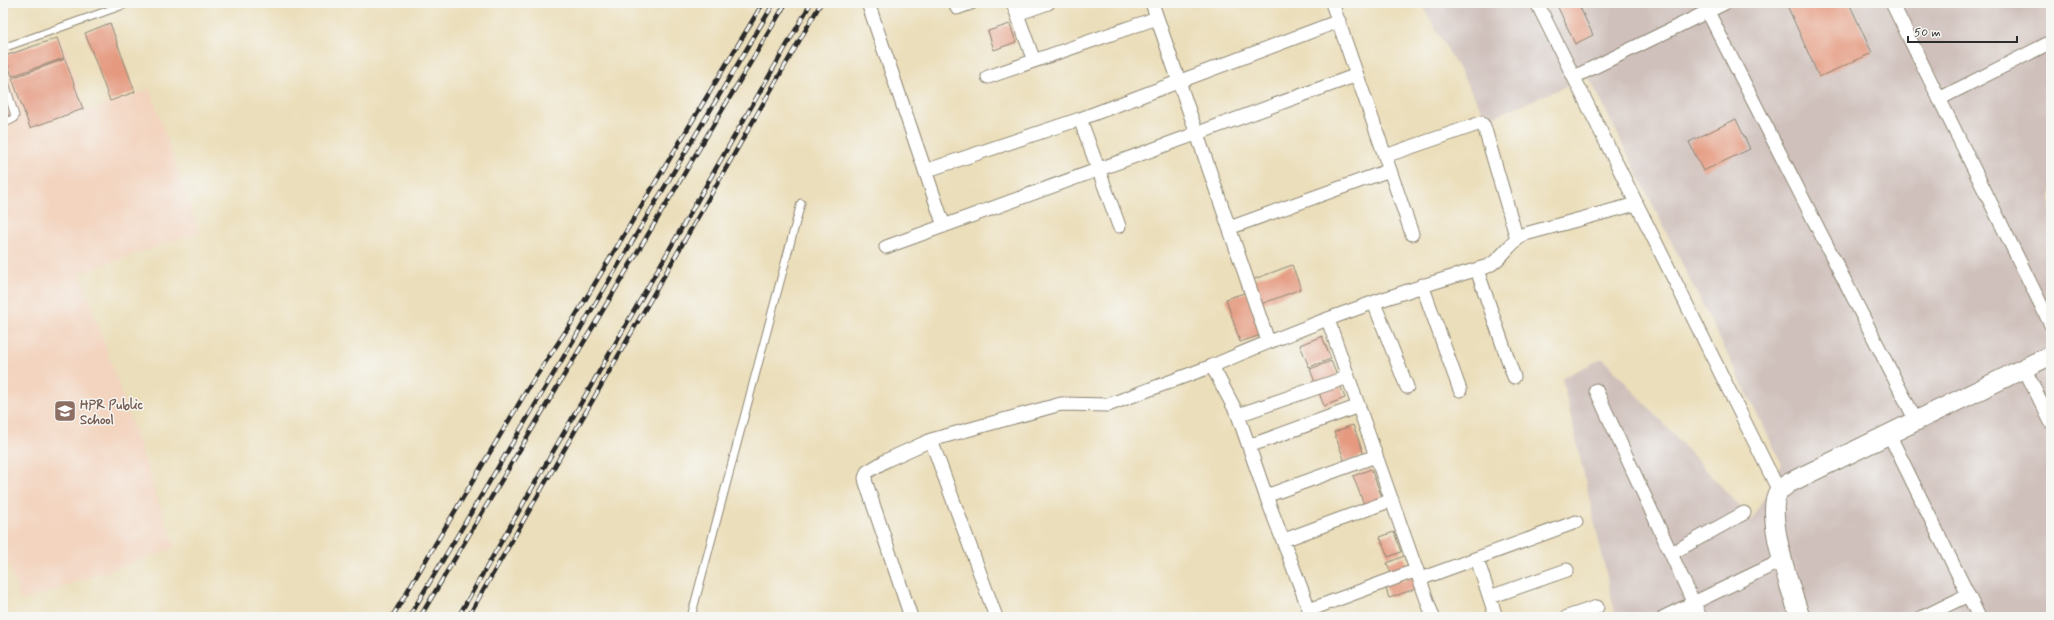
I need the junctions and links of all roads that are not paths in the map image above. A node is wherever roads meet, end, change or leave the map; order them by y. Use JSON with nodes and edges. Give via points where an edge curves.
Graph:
{"nodes":[{"id":1,"x":129,"y":3,"type":"edge"},
{"id":2,"x":868,"y":3,"type":"edge"},
{"id":3,"x":971,"y":3,"type":"edge"},
{"id":4,"x":1048,"y":3,"type":"edge"},
{"id":5,"x":1152,"y":3,"type":"edge"},
{"id":6,"x":1332,"y":3,"type":"edge"},
{"id":7,"x":1537,"y":3,"type":"edge"},
{"id":8,"x":1725,"y":3,"type":"edge"},
{"id":9,"x":1892,"y":3,"type":"edge"},
{"id":10,"x":957,"y":8,"type":"dead end"},
{"id":11,"x":1015,"y":9,"type":"edge"},
{"id":12,"x":1708,"y":12,"type":"junction"},
{"id":13,"x":1157,"y":18,"type":"junction"},
{"id":14,"x":1338,"y":22,"type":"junction"},
{"id":15,"x":2051,"y":42,"type":"edge"},
{"id":16,"x":3,"y":48,"type":"edge"},
{"id":17,"x":1034,"y":61,"type":"junction"},
{"id":18,"x":1357,"y":75,"type":"junction"},
{"id":19,"x":3,"y":76,"type":"edge"},
{"id":20,"x":988,"y":77,"type":"dead end"},
{"id":21,"x":1574,"y":77,"type":"junction"},
{"id":22,"x":1179,"y":83,"type":"junction"},
{"id":23,"x":1938,"y":99,"type":"junction"},
{"id":24,"x":1080,"y":119,"type":"junction"},
{"id":25,"x":3,"y":124,"type":"edge"},
{"id":26,"x":1196,"y":134,"type":"junction"},
{"id":27,"x":1385,"y":156,"type":"junction"},
{"id":28,"x":1390,"y":170,"type":"junction"},
{"id":29,"x":925,"y":171,"type":"junction"},
{"id":30,"x":1098,"y":171,"type":"junction"},
{"id":31,"x":801,"y":203,"type":"dead end"},
{"id":32,"x":1636,"y":204,"type":"junction"},
{"id":33,"x":944,"y":226,"type":"junction"},
{"id":34,"x":1119,"y":226,"type":"dead end"},
{"id":35,"x":1229,"y":228,"type":"junction"},
{"id":36,"x":1412,"y":234,"type":"dead end"},
{"id":37,"x":1517,"y":239,"type":"junction"},
{"id":38,"x":886,"y":247,"type":"dead end"},
{"id":39,"x":1477,"y":270,"type":"junction"},
{"id":40,"x":1422,"y":285,"type":"junction"},
{"id":41,"x":1374,"y":303,"type":"junction"},
{"id":42,"x":1328,"y":320,"type":"junction"},
{"id":43,"x":2051,"y":325,"type":"edge"},
{"id":44,"x":1268,"y":341,"type":"junction"},
{"id":45,"x":2051,"y":355,"type":"edge"},
{"id":46,"x":1212,"y":366,"type":"junction"},
{"id":47,"x":2024,"y":368,"type":"junction"},
{"id":48,"x":1348,"y":377,"type":"junction"},
{"id":49,"x":1514,"y":377,"type":"dead end"},
{"id":50,"x":1406,"y":387,"type":"dead end"},
{"id":51,"x":1460,"y":390,"type":"dead end"},
{"id":52,"x":1596,"y":390,"type":"dead end"},
{"id":53,"x":1359,"y":406,"type":"junction"},
{"id":54,"x":1238,"y":415,"type":"junction"},
{"id":55,"x":1916,"y":421,"type":"junction"},
{"id":56,"x":2051,"y":422,"type":"edge"},
{"id":57,"x":1889,"y":434,"type":"junction"},
{"id":58,"x":931,"y":440,"type":"junction"},
{"id":59,"x":1249,"y":446,"type":"junction"},
{"id":60,"x":1376,"y":456,"type":"junction"},
{"id":61,"x":1779,"y":491,"type":"junction"},
{"id":62,"x":1266,"y":496,"type":"junction"},
{"id":63,"x":1392,"y":500,"type":"junction"},
{"id":64,"x":1744,"y":513,"type":"dead end"},
{"id":65,"x":1576,"y":522,"type":"dead end"},
{"id":66,"x":1284,"y":540,"type":"junction"},
{"id":67,"x":1672,"y":553,"type":"junction"},
{"id":68,"x":1477,"y":559,"type":"junction"},
{"id":69,"x":1783,"y":560,"type":"junction"},
{"id":70,"x":1567,"y":570,"type":"dead end"},
{"id":71,"x":1418,"y":574,"type":"junction"},
{"id":72,"x":1968,"y":594,"type":"junction"},
{"id":73,"x":1490,"y":597,"type":"junction"},
{"id":74,"x":1694,"y":603,"type":"junction"},
{"id":75,"x":1597,"y":607,"type":"dead end"},
{"id":76,"x":1311,"y":613,"type":"edge"},
{"id":77,"x":690,"y":617,"type":"edge"},
{"id":78,"x":911,"y":617,"type":"edge"},
{"id":79,"x":996,"y":617,"type":"edge"},
{"id":80,"x":1433,"y":617,"type":"edge"},
{"id":81,"x":1496,"y":617,"type":"edge"},
{"id":82,"x":1567,"y":617,"type":"edge"},
{"id":83,"x":1664,"y":617,"type":"edge"},
{"id":84,"x":1700,"y":617,"type":"edge"},
{"id":85,"x":1800,"y":617,"type":"edge"},
{"id":86,"x":1923,"y":617,"type":"edge"},
{"id":87,"x":1979,"y":617,"type":"edge"}],
"edges":[{"from":1,"to":16,"type":"lane"},
{"from":2,"to":29,"type":"street"},
{"from":3,"to":10,"type":"street"},
{"from":4,"to":11,"type":"street"},
{"from":5,"to":13,"type":"street"},
{"from":6,"to":14,"type":"street"},
{"from":7,"to":21,"type":"street"},
{"from":8,"to":12,"type":"street"},
{"from":9,"to":23,"type":"street"},
{"from":11,"to":17,"type":"street"},
{"from":12,"to":21,"type":"street"},
{"from":12,"to":55,"type":"street"},
{"from":13,"to":17,"type":"street"},
{"from":13,"to":22,"type":"street"},
{"from":14,"to":18,"type":"street"},
{"from":14,"to":22,"type":"street"},
{"from":15,"to":23,"type":"street"},
{"from":17,"to":20,"type":"street"},
{"from":18,"to":26,"type":"street"},
{"from":18,"to":27,"type":"street"},
{"from":19,"to":25,"type":"lane","via":[[15,116]]},
{"from":21,"to":32,"type":"street"},
{"from":22,"to":24,"type":"street"},
{"from":22,"to":26,"type":"street"},
{"from":23,"to":43,"type":"street"},
{"from":24,"to":29,"type":"street"},
{"from":24,"to":30,"type":"street"},
{"from":26,"to":30,"type":"street"},
{"from":26,"to":35,"type":"street"},
{"from":27,"to":28,"type":"street"},
{"from":27,"to":37,"type":"street","via":[[1481,123]]},
{"from":28,"to":35,"type":"street"},
{"from":28,"to":36,"type":"street"},
{"from":29,"to":33,"type":"street"},
{"from":30,"to":33,"type":"street"},
{"from":30,"to":34,"type":"street"},
{"from":31,"to":77,"type":"lane"},
{"from":32,"to":37,"type":"street","via":[[1525,234]]},
{"from":32,"to":61,"type":"street"},
{"from":33,"to":38,"type":"street"},
{"from":35,"to":44,"type":"street"},
{"from":37,"to":39,"type":"street","via":[[1492,264]]},
{"from":39,"to":40,"type":"street"},
{"from":39,"to":49,"type":"street"},
{"from":40,"to":41,"type":"street"},
{"from":40,"to":51,"type":"street"},
{"from":41,"to":42,"type":"street"},
{"from":41,"to":50,"type":"street"},
{"from":42,"to":44,"type":"street"},
{"from":42,"to":48,"type":"street"},
{"from":44,"to":46,"type":"street"},
{"from":45,"to":47,"type":"street"},
{"from":46,"to":54,"type":"street"},
{"from":46,"to":58,"type":"street","via":[[1108,405],[1061,404]]},
{"from":47,"to":55,"type":"street"},
{"from":47,"to":56,"type":"street"},
{"from":48,"to":53,"type":"street"},
{"from":48,"to":54,"type":"street"},
{"from":52,"to":67,"type":"street"},
{"from":53,"to":59,"type":"street"},
{"from":53,"to":60,"type":"street"},
{"from":54,"to":59,"type":"street"},
{"from":55,"to":57,"type":"street"},
{"from":57,"to":61,"type":"street","via":[[1789,483]]},
{"from":57,"to":72,"type":"street"},
{"from":58,"to":78,"type":"street","via":[[876,466],[867,472],[865,478]]},
{"from":58,"to":79,"type":"street"},
{"from":59,"to":62,"type":"street"},
{"from":60,"to":62,"type":"street"},
{"from":60,"to":63,"type":"street"},
{"from":61,"to":69,"type":"street","via":[[1776,500],[1776,526]]},
{"from":62,"to":66,"type":"street"},
{"from":63,"to":66,"type":"street"},
{"from":63,"to":71,"type":"street"},
{"from":64,"to":67,"type":"street"},
{"from":65,"to":68,"type":"street"},
{"from":66,"to":76,"type":"street"},
{"from":67,"to":74,"type":"street"},
{"from":68,"to":71,"type":"street"},
{"from":68,"to":73,"type":"street"},
{"from":69,"to":74,"type":"street"},
{"from":69,"to":85,"type":"street"},
{"from":70,"to":73,"type":"street"},
{"from":71,"to":76,"type":"street"},
{"from":71,"to":80,"type":"street"},
{"from":72,"to":86,"type":"street"},
{"from":72,"to":87,"type":"street"},
{"from":73,"to":81,"type":"street"},
{"from":74,"to":83,"type":"street"},
{"from":74,"to":84,"type":"street"},
{"from":75,"to":82,"type":"street"}]}
